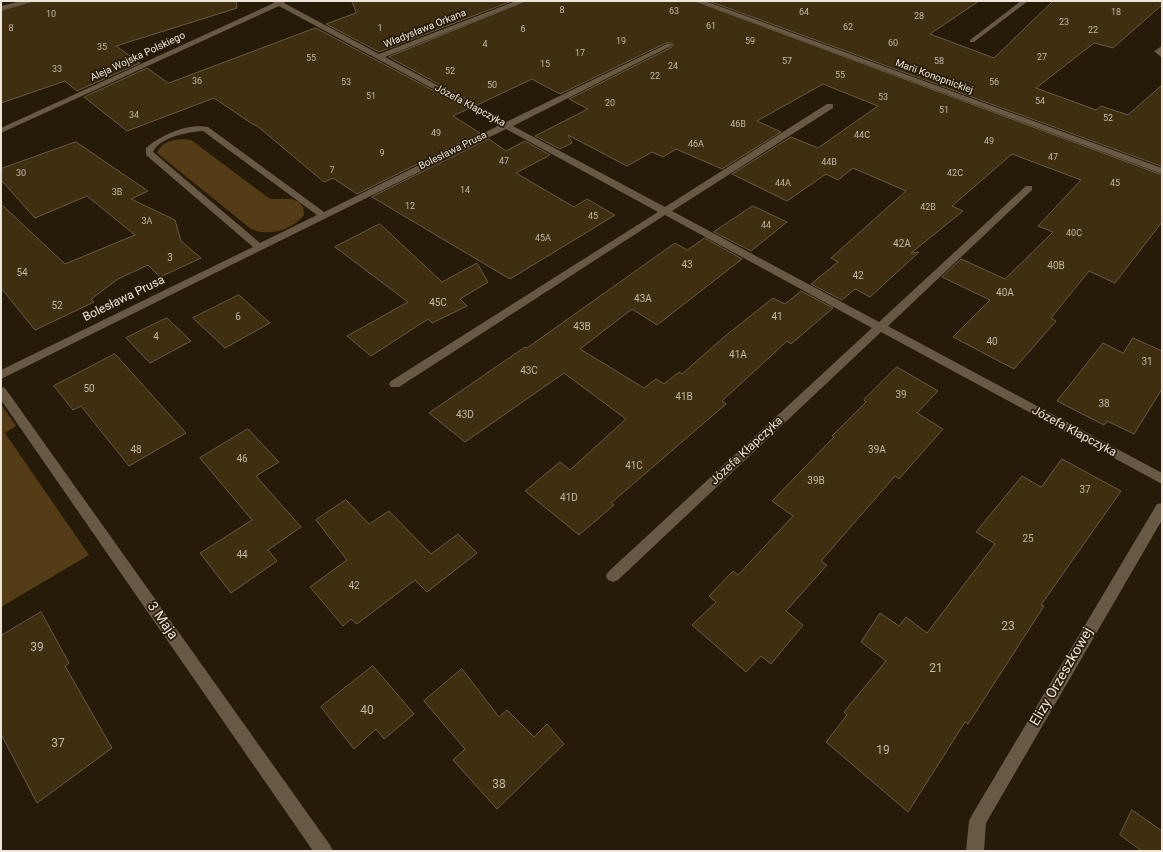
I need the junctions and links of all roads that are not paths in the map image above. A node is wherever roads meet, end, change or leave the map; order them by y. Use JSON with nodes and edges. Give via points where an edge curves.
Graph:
{"nodes":[{"id":1,"x":30,"y":1,"type":"edge"},
{"id":2,"x":522,"y":1,"type":"edge"},
{"id":3,"x":699,"y":1,"type":"edge"},
{"id":4,"x":1025,"y":1,"type":"edge"},
{"id":5,"x":279,"y":2,"type":"edge"},
{"id":6,"x":1,"y":8,"type":"edge"},
{"id":7,"x":972,"y":41,"type":"dead end"},
{"id":8,"x":669,"y":46,"type":"dead end"},
{"id":9,"x":1162,"y":48,"type":"edge"},
{"id":10,"x":1162,"y":56,"type":"edge"},
{"id":11,"x":379,"y":57,"type":"junction"},
{"id":12,"x":830,"y":106,"type":"dead end"},
{"id":13,"x":505,"y":125,"type":"junction"},
{"id":14,"x":1,"y":132,"type":"edge"},
{"id":15,"x":1162,"y":171,"type":"edge"},
{"id":16,"x":1029,"y":188,"type":"dead end"},
{"id":17,"x":665,"y":212,"type":"junction"},
{"id":18,"x":323,"y":215,"type":"junction"},
{"id":19,"x":259,"y":247,"type":"junction"},
{"id":20,"x":880,"y":327,"type":"junction"},
{"id":21,"x":1,"y":375,"type":"edge"},
{"id":22,"x":395,"y":384,"type":"dead end"},
{"id":23,"x":1,"y":391,"type":"edge"},
{"id":24,"x":1162,"y":479,"type":"edge"},
{"id":25,"x":1162,"y":508,"type":"edge"},
{"id":26,"x":613,"y":576,"type":"dead end"},
{"id":27,"x":324,"y":851,"type":"edge"},
{"id":28,"x":975,"y":851,"type":"edge"}],
"edges":[{"from":1,"to":6,"type":"street"},
{"from":2,"to":11,"type":"street","name":"Władysława Orkana"},
{"from":3,"to":15,"type":"street","name":"Marii Konopnickiej"},
{"from":4,"to":7,"type":"street"},
{"from":5,"to":11,"type":"street","name":"Józefa Kłapczyka"},
{"from":5,"to":14,"type":"street","name":"Aleja Wojska Polskiego"},
{"from":8,"to":13,"type":"street","name":"Bolesława Prusa"},
{"from":9,"to":10,"type":"street","via":[[1158,51]]},
{"from":11,"to":13,"type":"street","name":"Józefa Kłapczyka"},
{"from":12,"to":17,"type":"street"},
{"from":13,"to":17,"type":"street","name":"Józefa Kłapczyka"},
{"from":13,"to":18,"type":"street","name":"Bolesława Prusa"},
{"from":16,"to":20,"type":"street","name":"Józefa Kłapczyka"},
{"from":17,"to":20,"type":"street","name":"Józefa Kłapczyka"},
{"from":17,"to":22,"type":"street"},
{"from":18,"to":19,"type":"street","name":"Bolesława Prusa"},
{"from":18,"to":19,"type":"street","via":[[205,129],[176,134],[161,140],[149,150],[149,154]]},
{"from":19,"to":21,"type":"street","name":"Bolesława Prusa"},
{"from":20,"to":24,"type":"street","name":"Józefa Kłapczyka"},
{"from":20,"to":26,"type":"street","name":"Józefa Kłapczyka"},
{"from":23,"to":27,"type":"street","name":"3 Maja"},
{"from":25,"to":28,"type":"street","name":"Elizy Orzeszkowej","via":[[978,821]]}]}
